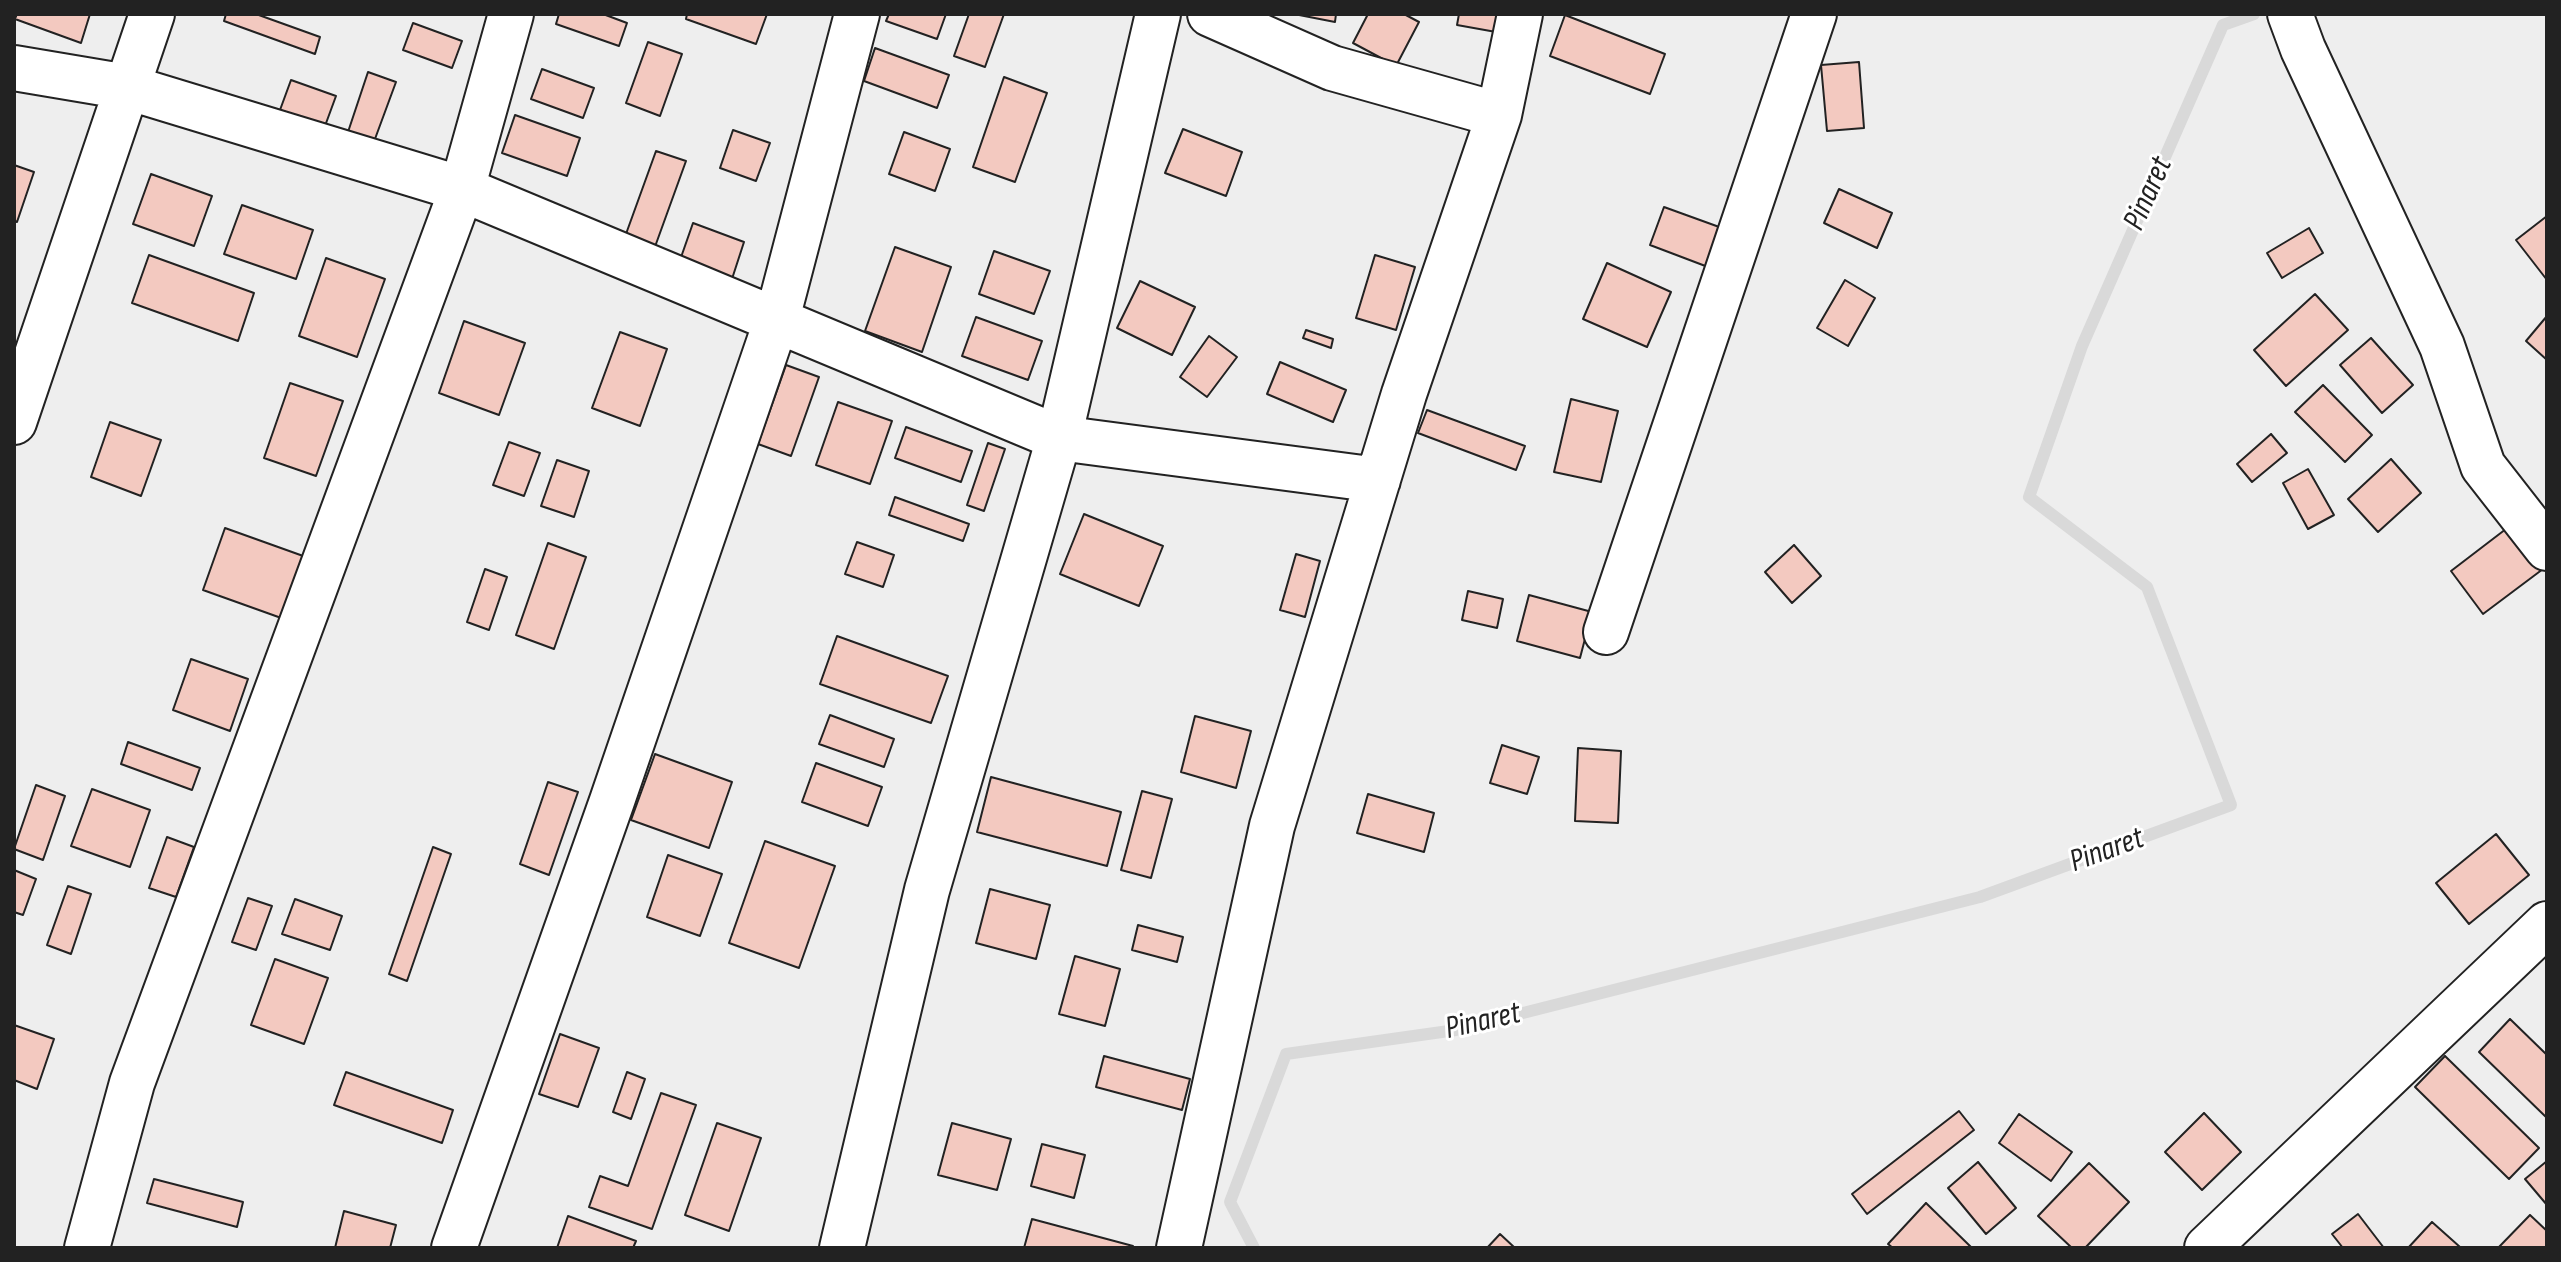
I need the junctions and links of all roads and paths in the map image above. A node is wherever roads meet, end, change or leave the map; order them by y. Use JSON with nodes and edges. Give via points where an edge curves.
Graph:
{"nodes":[{"id":1,"x":152,"y":14,"type":"edge"},
{"id":2,"x":511,"y":14,"type":"edge"},
{"id":3,"x":857,"y":14,"type":"edge"},
{"id":4,"x":1158,"y":14,"type":"edge"},
{"id":5,"x":1210,"y":14,"type":"edge"},
{"id":6,"x":1520,"y":14,"type":"edge"},
{"id":7,"x":1814,"y":14,"type":"edge"},
{"id":8,"x":2290,"y":14,"type":"edge"},
{"id":9,"x":14,"y":68,"type":"edge"},
{"id":10,"x":127,"y":87,"type":"junction"},
{"id":11,"x":1499,"y":115,"type":"junction"},
{"id":12,"x":462,"y":189,"type":"junction"},
{"id":13,"x":777,"y":319,"type":"junction"},
{"id":14,"x":14,"y":422,"type":"edge"},
{"id":15,"x":1059,"y":438,"type":"junction"},
{"id":16,"x":1378,"y":480,"type":"junction"},
{"id":17,"x":2547,"y":548,"type":"edge"},
{"id":18,"x":1606,"y":632,"type":"dead end"},
{"id":19,"x":2547,"y":924,"type":"edge"},
{"id":20,"x":87,"y":1248,"type":"edge"},
{"id":21,"x":454,"y":1248,"type":"edge"},
{"id":22,"x":842,"y":1248,"type":"edge"},
{"id":23,"x":1179,"y":1248,"type":"edge"},
{"id":24,"x":2207,"y":1248,"type":"edge"}],
"edges":[{"from":1,"to":10,"type":"street"},
{"from":2,"to":12,"type":"street"},
{"from":3,"to":13,"type":"street"},
{"from":4,"to":15,"type":"street"},
{"from":5,"to":11,"type":"street","via":[[1332,68]]},
{"from":6,"to":11,"type":"street"},
{"from":7,"to":18,"type":"street"},
{"from":8,"to":17,"type":"street","via":[[2442,346],[2483,466]]},
{"from":9,"to":10,"type":"street"},
{"from":10,"to":12,"type":"street"},
{"from":10,"to":14,"type":"street"},
{"from":11,"to":16,"type":"street"},
{"from":12,"to":13,"type":"street"},
{"from":12,"to":20,"type":"street","via":[[132,1083]]},
{"from":13,"to":15,"type":"street"},
{"from":13,"to":21,"type":"street"},
{"from":15,"to":16,"type":"street"},
{"from":15,"to":22,"type":"street","via":[[927,890]]},
{"from":16,"to":23,"type":"street","via":[[1272,826]]},
{"from":19,"to":24,"type":"street"}]}
